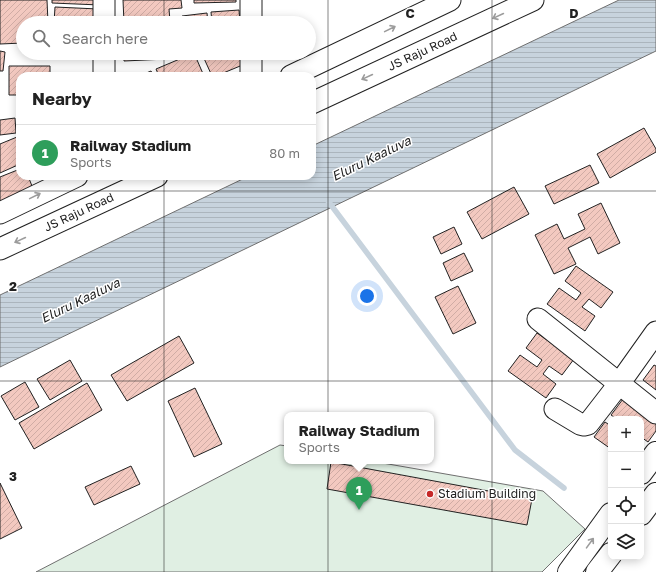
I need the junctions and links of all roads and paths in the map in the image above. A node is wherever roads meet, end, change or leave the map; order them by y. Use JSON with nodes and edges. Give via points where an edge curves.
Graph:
{"nodes":[{"id":1,"x":104,"y":0,"type":"edge"},
{"id":2,"x":251,"y":0,"type":"edge"},
{"id":3,"x":450,"y":0,"type":"edge"},
{"id":4,"x":533,"y":0,"type":"edge"},
{"id":5,"x":104,"y":16,"type":"edge"},
{"id":6,"x":251,"y":16,"type":"edge"},
{"id":7,"x":104,"y":60,"type":"edge"},
{"id":8,"x":251,"y":60,"type":"edge"},
{"id":9,"x":104,"y":72,"type":"edge"},
{"id":10,"x":251,"y":72,"type":"edge"},
{"id":11,"x":299,"y":72,"type":"edge"},
{"id":12,"x":316,"y":100,"type":"edge"},
{"id":13,"x":70,"y":180,"type":"edge"},
{"id":14,"x":148,"y":180,"type":"edge"},
{"id":15,"x":0,"y":213,"type":"edge"},
{"id":16,"x":0,"y":249,"type":"edge"},
{"id":17,"x":538,"y":319,"type":"dead end"},
{"id":18,"x":656,"y":332,"type":"edge"},
{"id":19,"x":619,"y":384,"type":"junction"},
{"id":20,"x":555,"y":408,"type":"dead end"},
{"id":21,"x":656,"y":413,"type":"edge"},
{"id":22,"x":656,"y":453,"type":"edge"},
{"id":23,"x":644,"y":469,"type":"edge"},
{"id":24,"x":656,"y":494,"type":"edge"},
{"id":25,"x":644,"y":510,"type":"edge"},
{"id":26,"x":608,"y":518,"type":"edge"},
{"id":27,"x":608,"y":558,"type":"edge"},
{"id":28,"x":569,"y":572,"type":"edge"},
{"id":29,"x":597,"y":572,"type":"edge"}],
"edges":[{"from":1,"to":5,"type":"street"},
{"from":2,"to":6,"type":"street"},
{"from":11,"to":3,"type":"street","one_way":true},
{"from":4,"to":12,"type":"street","name":"JS Raju Road","one_way":true},
{"from":7,"to":9,"type":"street"},
{"from":8,"to":10,"type":"street"},
{"from":15,"to":13,"type":"street","one_way":true},
{"from":14,"to":16,"type":"street","name":"JS Raju Road","one_way":true},
{"from":17,"to":19,"type":"street"},
{"from":18,"to":19,"type":"street"},
{"from":19,"to":20,"type":"street","via":[[588,424],[580,424]]},
{"from":19,"to":21,"type":"street"},
{"from":22,"to":23,"type":"main road"},
{"from":24,"to":25,"type":"main road"},
{"from":28,"to":26,"type":"main road","one_way":true},
{"from":27,"to":29,"type":"main road"}]}
